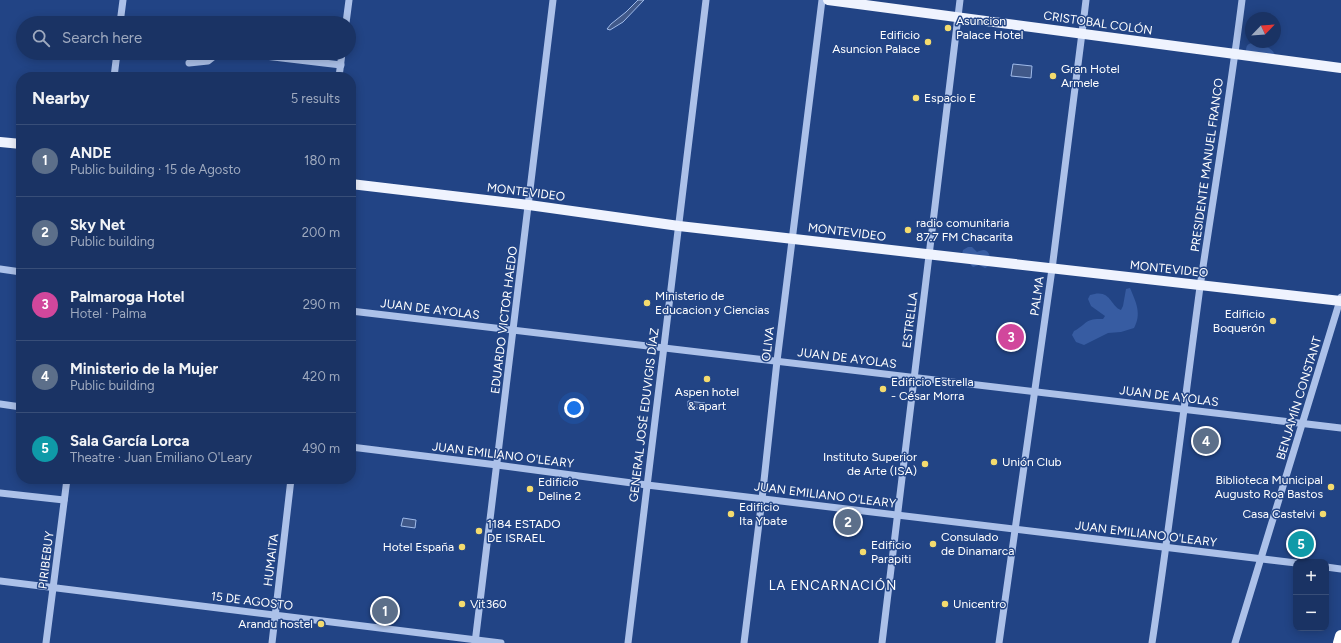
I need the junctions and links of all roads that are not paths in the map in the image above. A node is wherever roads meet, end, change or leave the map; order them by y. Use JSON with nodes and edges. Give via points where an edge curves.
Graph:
{"nodes":[{"id":1,"x":123,"y":0,"type":"edge"},
{"id":2,"x":349,"y":0,"type":"edge"},
{"id":3,"x":553,"y":0,"type":"edge"},
{"id":4,"x":706,"y":0,"type":"edge"},
{"id":5,"x":822,"y":0,"type":"edge"},
{"id":6,"x":828,"y":0,"type":"edge"},
{"id":7,"x":960,"y":0,"type":"edge"},
{"id":8,"x":1086,"y":0,"type":"edge"},
{"id":9,"x":1242,"y":0,"type":"edge"},
{"id":10,"x":121,"y":16,"type":"edge"},
{"id":11,"x":347,"y":16,"type":"edge"},
{"id":12,"x":958,"y":18,"type":"junction"},
{"id":13,"x":1082,"y":33,"type":"junction"},
{"id":14,"x":1235,"y":55,"type":"junction"},
{"id":15,"x":116,"y":60,"type":"edge"},
{"id":16,"x":209,"y":60,"type":"edge"},
{"id":17,"x":299,"y":60,"type":"edge"},
{"id":18,"x":341,"y":60,"type":"edge"},
{"id":19,"x":189,"y":63,"type":"dead end"},
{"id":20,"x":341,"y":65,"type":"junction"},
{"id":21,"x":1341,"y":68,"type":"edge"},
{"id":22,"x":115,"y":72,"type":"edge"},
{"id":23,"x":340,"y":72,"type":"edge"},
{"id":24,"x":0,"y":142,"type":"edge"},
{"id":25,"x":16,"y":144,"type":"edge"},
{"id":26,"x":356,"y":185,"type":"edge"},
{"id":27,"x":529,"y":205,"type":"junction"},
{"id":28,"x":679,"y":226,"type":"junction"},
{"id":29,"x":793,"y":239,"type":"junction"},
{"id":30,"x":928,"y":255,"type":"junction"},
{"id":31,"x":0,"y":269,"type":"edge"},
{"id":32,"x":1052,"y":269,"type":"junction"},
{"id":33,"x":16,"y":271,"type":"edge"},
{"id":34,"x":1201,"y":286,"type":"junction"},
{"id":35,"x":1341,"y":300,"type":"edge"},
{"id":36,"x":356,"y":312,"type":"edge"},
{"id":37,"x":514,"y":330,"type":"junction"},
{"id":38,"x":664,"y":348,"type":"junction"},
{"id":39,"x":777,"y":361,"type":"junction"},
{"id":40,"x":914,"y":377,"type":"junction"},
{"id":41,"x":1035,"y":392,"type":"junction"},
{"id":42,"x":0,"y":404,"type":"edge"},
{"id":43,"x":16,"y":406,"type":"edge"},
{"id":44,"x":1184,"y":409,"type":"junction"},
{"id":45,"x":1302,"y":423,"type":"junction"},
{"id":46,"x":1341,"y":428,"type":"edge"},
{"id":47,"x":356,"y":448,"type":"edge"},
{"id":48,"x":497,"y":465,"type":"junction"},
{"id":49,"x":66,"y":484,"type":"edge"},
{"id":50,"x":290,"y":484,"type":"edge"},
{"id":51,"x":647,"y":485,"type":"junction"},
{"id":52,"x":0,"y":493,"type":"edge"},
{"id":53,"x":762,"y":499,"type":"junction"},
{"id":54,"x":64,"y":500,"type":"junction"},
{"id":55,"x":897,"y":515,"type":"junction"},
{"id":56,"x":1014,"y":529,"type":"junction"},
{"id":57,"x":1166,"y":548,"type":"junction"},
{"id":58,"x":1261,"y":559,"type":"junction"},
{"id":59,"x":1293,"y":563,"type":"edge"},
{"id":60,"x":1329,"y":567,"type":"edge"},
{"id":61,"x":1341,"y":568,"type":"edge"},
{"id":62,"x":0,"y":581,"type":"edge"},
{"id":63,"x":53,"y":587,"type":"junction"},
{"id":64,"x":276,"y":615,"type":"junction"},
{"id":65,"x":1341,"y":636,"type":"edge"},
{"id":66,"x":475,"y":641,"type":"edge"},
{"id":67,"x":46,"y":643,"type":"edge"},
{"id":68,"x":272,"y":643,"type":"edge"},
{"id":69,"x":501,"y":643,"type":"edge"},
{"id":70,"x":628,"y":643,"type":"edge"},
{"id":71,"x":744,"y":643,"type":"edge"},
{"id":72,"x":882,"y":643,"type":"edge"},
{"id":73,"x":999,"y":643,"type":"edge"},
{"id":74,"x":1152,"y":643,"type":"edge"},
{"id":75,"x":1235,"y":643,"type":"edge"},
{"id":76,"x":1339,"y":643,"type":"edge"}],
"edges":[{"from":1,"to":10,"type":"street"},
{"from":2,"to":11,"type":"street"},
{"from":3,"to":27,"type":"street","name":"EDUARDO VICTOR HAEDO"},
{"from":4,"to":28,"type":"street","name":"GENERAL JOSÉ EDUVIGIS DÍAZ"},
{"from":5,"to":29,"type":"street","name":"OLIVA"},
{"from":6,"to":12,"type":"main road","name":"CRISTOBAL COLÓN"},
{"from":7,"to":12,"type":"street","name":"ESTRELLA"},
{"from":8,"to":13,"type":"street","name":"PALMA"},
{"from":9,"to":14,"type":"street","name":"PRESIDENTE MANUEL FRANCO"},
{"from":12,"to":13,"type":"main road","name":"CRISTOBAL COLÓN"},
{"from":12,"to":30,"type":"street","name":"ESTRELLA"},
{"from":13,"to":14,"type":"main road","name":"CRISTOBAL COLÓN"},
{"from":13,"to":32,"type":"street","name":"PALMA"},
{"from":14,"to":21,"type":"main road","name":"CRISTOBAL COLÓN"},
{"from":14,"to":34,"type":"street","name":"PRESIDENTE MANUEL FRANCO"},
{"from":15,"to":22,"type":"street"},
{"from":16,"to":19,"type":"street"},
{"from":17,"to":20,"type":"street"},
{"from":18,"to":20,"type":"street"},
{"from":20,"to":23,"type":"street"},
{"from":24,"to":25,"type":"main road"},
{"from":26,"to":27,"type":"main road","name":"MONTEVIDEO"},
{"from":27,"to":28,"type":"main road","name":"MONTEVIDEO"},
{"from":27,"to":37,"type":"street","name":"EDUARDO VICTOR HAEDO"},
{"from":28,"to":29,"type":"main road","name":"MONTEVIDEO"},
{"from":28,"to":38,"type":"street","name":"GENERAL JOSÉ EDUVIGIS DÍAZ"},
{"from":29,"to":30,"type":"main road","name":"MONTEVIDEO"},
{"from":29,"to":39,"type":"street","name":"OLIVA"},
{"from":30,"to":32,"type":"main road","name":"MONTEVIDEO"},
{"from":30,"to":40,"type":"street","name":"ESTRELLA"},
{"from":31,"to":33,"type":"street"},
{"from":32,"to":34,"type":"main road","name":"MONTEVIDEO"},
{"from":32,"to":41,"type":"street","name":"PALMA"},
{"from":34,"to":35,"type":"main road","name":"MONTEVIDEO"},
{"from":34,"to":44,"type":"street","name":"PRESIDENTE MANUEL FRANCO"},
{"from":35,"to":45,"type":"street","name":"BENJAMÍN CONSTANT"},
{"from":36,"to":37,"type":"street","name":"JUAN DE AYOLAS"},
{"from":37,"to":38,"type":"street","name":"JUAN DE AYOLAS"},
{"from":37,"to":48,"type":"street","name":"EDUARDO VICTOR HAEDO"},
{"from":38,"to":39,"type":"street","name":"JUAN DE AYOLAS"},
{"from":38,"to":51,"type":"street","name":"GENERAL JOSÉ EDUVIGIS DÍAZ"},
{"from":39,"to":40,"type":"street","name":"JUAN DE AYOLAS"},
{"from":39,"to":53,"type":"street","name":"OLIVA"},
{"from":40,"to":41,"type":"street","name":"JUAN DE AYOLAS"},
{"from":40,"to":55,"type":"street","name":"ESTRELLA"},
{"from":41,"to":44,"type":"street","name":"JUAN DE AYOLAS"},
{"from":41,"to":56,"type":"street","name":"PALMA"},
{"from":42,"to":43,"type":"street"},
{"from":44,"to":45,"type":"street","name":"JUAN DE AYOLAS"},
{"from":44,"to":57,"type":"street","name":"PRESIDENTE MANUEL FRANCO"},
{"from":45,"to":46,"type":"street","name":"JUAN DE AYOLAS"},
{"from":45,"to":58,"type":"street","name":"BENJAMÍN CONSTANT"},
{"from":47,"to":48,"type":"street","name":"JUAN EMILIANO O'LEARY"},
{"from":48,"to":51,"type":"street","name":"JUAN EMILIANO O'LEARY"},
{"from":48,"to":66,"type":"street","name":"EDUARDO VICTOR HAEDO"},
{"from":49,"to":54,"type":"street","name":"PIRIBEBUY"},
{"from":50,"to":64,"type":"street","name":"HUMAITA"},
{"from":51,"to":53,"type":"street","name":"JUAN EMILIANO O'LEARY"},
{"from":51,"to":70,"type":"street","name":"GENERAL JOSÉ EDUVIGIS DÍAZ"},
{"from":52,"to":54,"type":"street"},
{"from":53,"to":55,"type":"street","name":"JUAN EMILIANO O'LEARY"},
{"from":53,"to":71,"type":"street","name":"OLIVA"},
{"from":54,"to":63,"type":"street","name":"PIRIBEBUY"},
{"from":55,"to":56,"type":"street","name":"JUAN EMILIANO O'LEARY"},
{"from":55,"to":72,"type":"street","name":"ESTRELLA"},
{"from":56,"to":57,"type":"street","name":"JUAN EMILIANO O'LEARY"},
{"from":56,"to":73,"type":"street","name":"PALMA"},
{"from":57,"to":58,"type":"street","name":"JUAN EMILIANO O'LEARY"},
{"from":57,"to":74,"type":"street","name":"PRESIDENTE MANUEL FRANCO"},
{"from":58,"to":59,"type":"street","name":"JUAN EMILIANO O'LEARY"},
{"from":58,"to":75,"type":"street","name":"BENJAMÍN CONSTANT"},
{"from":60,"to":61,"type":"street"},
{"from":62,"to":63,"type":"street","name":"15 DE AGOSTO"},
{"from":63,"to":64,"type":"street","name":"15 DE AGOSTO"},
{"from":63,"to":67,"type":"street","name":"PIRIBEBUY"},
{"from":64,"to":66,"type":"street","name":"15 DE AGOSTO"},
{"from":64,"to":68,"type":"street","name":"HUMAITA"},
{"from":65,"to":76,"type":"highway"},
{"from":66,"to":69,"type":"street","name":"15 DE AGOSTO"}]}
